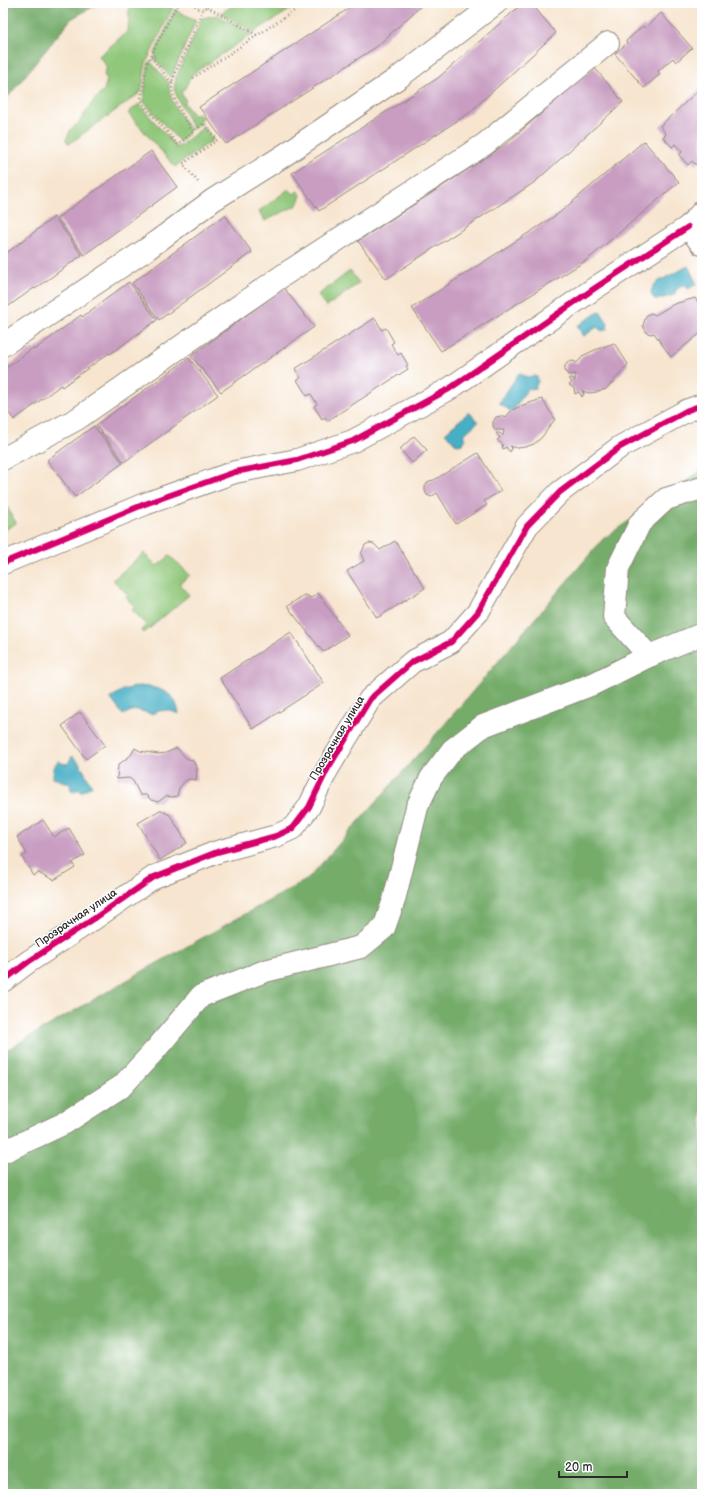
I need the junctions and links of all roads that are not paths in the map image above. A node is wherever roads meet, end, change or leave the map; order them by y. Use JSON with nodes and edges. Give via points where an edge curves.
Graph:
{"nodes":[{"id":1,"x":496,"y":3,"type":"edge"},
{"id":2,"x":608,"y":43,"type":"dead end"},
{"id":3,"x":695,"y":220,"type":"edge"},
{"id":4,"x":702,"y":244,"type":"edge"},
{"id":5,"x":3,"y":345,"type":"edge"},
{"id":6,"x":702,"y":405,"type":"edge"},
{"id":7,"x":3,"y":459,"type":"edge"},
{"id":8,"x":702,"y":488,"type":"edge"},
{"id":9,"x":3,"y":563,"type":"edge"},
{"id":10,"x":702,"y":634,"type":"edge"},
{"id":11,"x":649,"y":656,"type":"junction"},
{"id":12,"x":3,"y":981,"type":"edge"},
{"id":13,"x":3,"y":1152,"type":"edge"}],
"edges":[{"from":1,"to":5,"type":"street","via":[[398,78],[213,200],[147,249]]},
{"from":2,"to":7,"type":"street","via":[[485,144],[282,276],[77,419]]},
{"from":3,"to":4,"type":"street"},
{"from":3,"to":9,"type":"street","via":[[449,389],[353,441],[297,460],[235,472],[145,504]]},
{"from":6,"to":12,"type":"street","name":"Прозрачная улица","via":[[620,447],[560,492],[528,526],[478,612],[451,642],[412,662],[370,699],[327,770],[309,807],[293,828],[276,836],[217,852],[154,877]]},
{"from":8,"to":11,"type":"street","via":[[666,499],[640,523],[618,568],[614,617]]},
{"from":10,"to":11,"type":"street"},
{"from":11,"to":13,"type":"street","via":[[593,684],[484,726],[452,750],[431,778],[417,807],[394,900],[384,928],[361,947],[265,971],[201,996],[122,1086],[65,1123]]}]}
